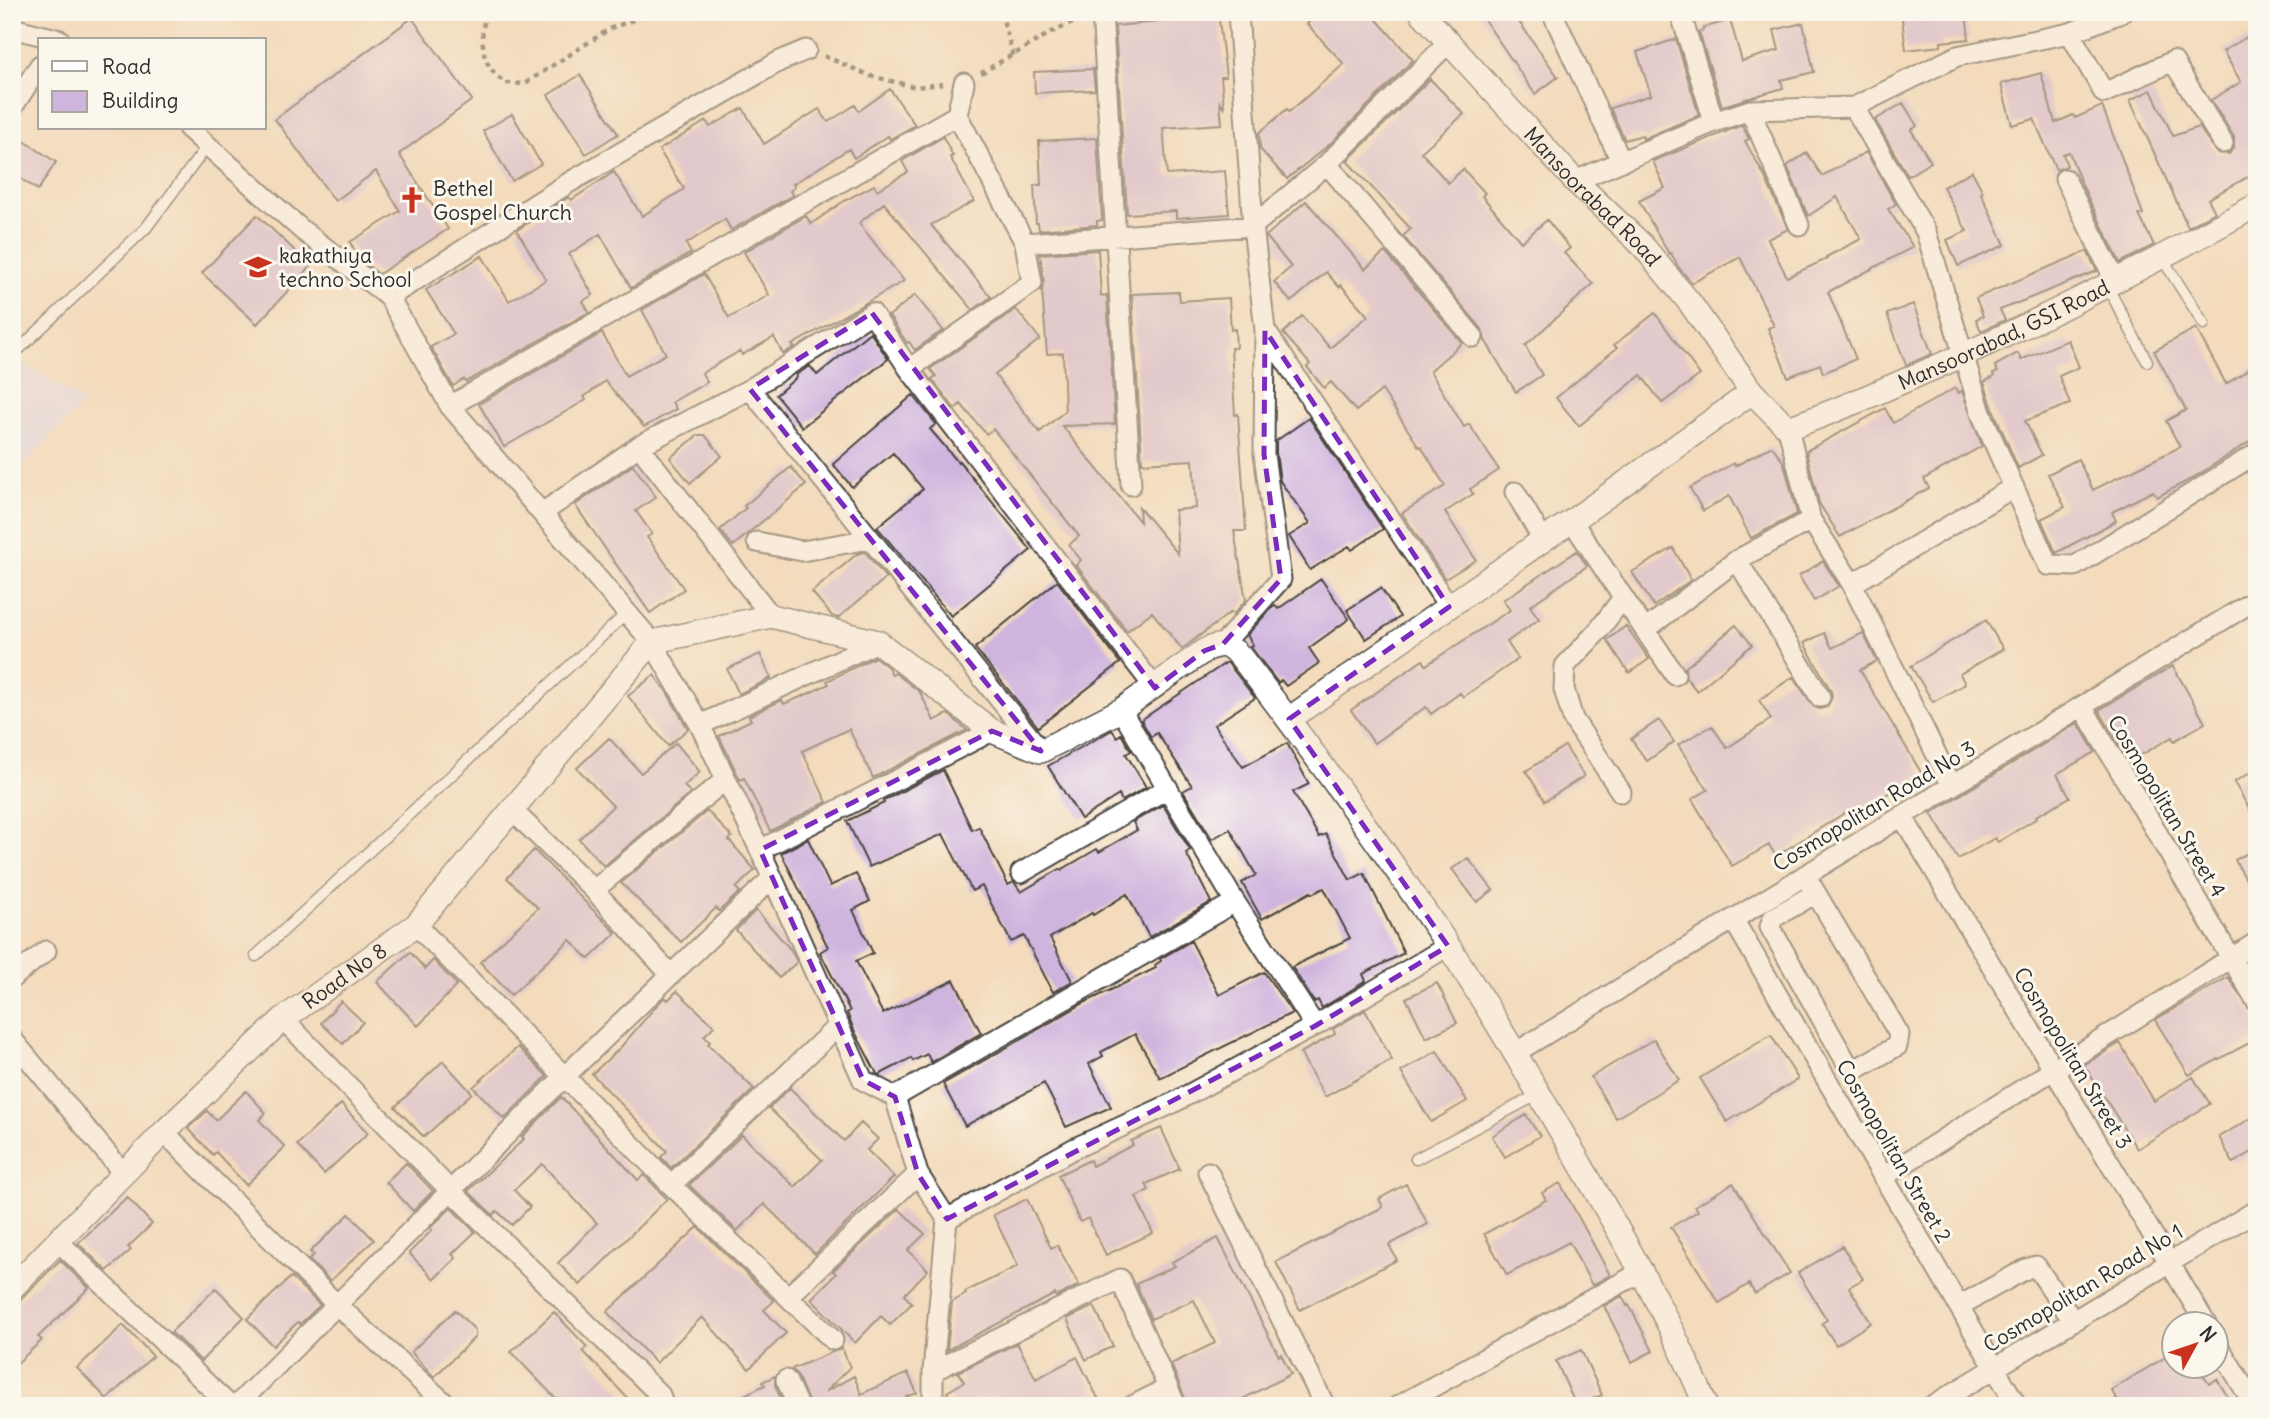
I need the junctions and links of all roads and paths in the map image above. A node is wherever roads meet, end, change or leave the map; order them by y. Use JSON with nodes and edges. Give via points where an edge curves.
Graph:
{"nodes":[{"id":1,"x":485,"y":12,"type":"edge"},
{"id":2,"x":655,"y":12,"type":"edge"},
{"id":3,"x":1001,"y":12,"type":"edge"},
{"id":4,"x":1238,"y":12,"type":"edge"},
{"id":5,"x":1421,"y":12,"type":"edge"},
{"id":6,"x":1552,"y":12,"type":"edge"},
{"id":7,"x":1680,"y":12,"type":"edge"},
{"id":8,"x":2123,"y":12,"type":"edge"},
{"id":9,"x":1102,"y":14,"type":"edge"},
{"id":10,"x":2094,"y":17,"type":"edge"},
{"id":11,"x":12,"y":28,"type":"edge"},
{"id":12,"x":2070,"y":33,"type":"junction"},
{"id":13,"x":50,"y":38,"type":"edge"},
{"id":14,"x":1449,"y":43,"type":"junction"},
{"id":15,"x":806,"y":50,"type":"joint"},
{"id":16,"x":1013,"y":56,"type":"junction"},
{"id":17,"x":38,"y":68,"type":"edge"},
{"id":18,"x":964,"y":83,"type":"junction"},
{"id":19,"x":1854,"y":107,"type":"junction"},
{"id":20,"x":12,"y":108,"type":"edge"},
{"id":21,"x":1749,"y":110,"type":"junction"},
{"id":22,"x":957,"y":115,"type":"junction"},
{"id":23,"x":1714,"y":122,"type":"junction"},
{"id":24,"x":190,"y":130,"type":"edge"},
{"id":25,"x":2224,"y":143,"type":"dead end"},
{"id":26,"x":208,"y":145,"type":"junction"},
{"id":27,"x":1621,"y":162,"type":"junction"},
{"id":28,"x":1327,"y":164,"type":"junction"},
{"id":29,"x":2065,"y":179,"type":"dead end"},
{"id":30,"x":1575,"y":181,"type":"junction"},
{"id":31,"x":2257,"y":205,"type":"edge"},
{"id":32,"x":1799,"y":225,"type":"dead end"},
{"id":33,"x":1252,"y":226,"type":"junction"},
{"id":34,"x":1116,"y":235,"type":"junction"},
{"id":35,"x":1025,"y":243,"type":"junction"},
{"id":36,"x":2162,"y":258,"type":"junction"},
{"id":37,"x":2111,"y":284,"type":"junction"},
{"id":38,"x":389,"y":297,"type":"junction"},
{"id":39,"x":2204,"y":324,"type":"dead end"},
{"id":40,"x":1265,"y":330,"type":"junction"},
{"id":41,"x":1473,"y":337,"type":"dead end"},
{"id":42,"x":12,"y":356,"type":"edge"},
{"id":43,"x":1963,"y":356,"type":"junction"},
{"id":44,"x":2147,"y":361,"type":"dead end"},
{"id":45,"x":909,"y":369,"type":"junction"},
{"id":46,"x":750,"y":389,"type":"junction"},
{"id":47,"x":1752,"y":392,"type":"junction"},
{"id":48,"x":450,"y":406,"type":"junction"},
{"id":49,"x":1788,"y":428,"type":"junction"},
{"id":50,"x":639,"y":446,"type":"junction"},
{"id":51,"x":2257,"y":453,"type":"edge"},
{"id":52,"x":1132,"y":485,"type":"dead end"},
{"id":53,"x":2014,"y":487,"type":"junction"},
{"id":54,"x":1515,"y":492,"type":"dead end"},
{"id":55,"x":542,"y":513,"type":"junction"},
{"id":56,"x":1811,"y":520,"type":"junction"},
{"id":57,"x":1573,"y":522,"type":"junction"},
{"id":58,"x":870,"y":539,"type":"junction"},
{"id":59,"x":1543,"y":540,"type":"junction"},
{"id":60,"x":757,"y":542,"type":"dead end"},
{"id":61,"x":1737,"y":560,"type":"junction"},
{"id":62,"x":1852,"y":584,"type":"junction"},
{"id":63,"x":1623,"y":597,"type":"junction"},
{"id":64,"x":2257,"y":599,"type":"edge"},
{"id":65,"x":1448,"y":607,"type":"junction"},
{"id":66,"x":627,"y":613,"type":"junction"},
{"id":67,"x":771,"y":615,"type":"junction"},
{"id":68,"x":1645,"y":630,"type":"junction"},
{"id":69,"x":652,"y":642,"type":"junction"},
{"id":70,"x":878,"y":642,"type":"junction"},
{"id":71,"x":1223,"y":645,"type":"junction"},
{"id":72,"x":1675,"y":675,"type":"dead end"},
{"id":73,"x":1155,"y":688,"type":"junction"},
{"id":74,"x":1820,"y":697,"type":"dead end"},
{"id":75,"x":2082,"y":706,"type":"junction"},
{"id":76,"x":1121,"y":710,"type":"junction"},
{"id":77,"x":1289,"y":719,"type":"junction"},
{"id":78,"x":700,"y":725,"type":"junction"},
{"id":79,"x":992,"y":731,"type":"junction"},
{"id":80,"x":1041,"y":751,"type":"junction"},
{"id":81,"x":726,"y":779,"type":"junction"},
{"id":82,"x":1952,"y":786,"type":"junction"},
{"id":83,"x":1168,"y":788,"type":"junction"},
{"id":84,"x":1621,"y":792,"type":"dead end"},
{"id":85,"x":513,"y":810,"type":"junction"},
{"id":86,"x":1902,"y":816,"type":"junction"},
{"id":87,"x":760,"y":850,"type":"junction"},
{"id":88,"x":1021,"y":873,"type":"dead end"},
{"id":89,"x":1805,"y":875,"type":"junction"},
{"id":90,"x":771,"y":879,"type":"junction"},
{"id":91,"x":594,"y":890,"type":"junction"},
{"id":92,"x":1816,"y":893,"type":"junction"},
{"id":93,"x":1235,"y":902,"type":"junction"},
{"id":94,"x":1733,"y":919,"type":"junction"},
{"id":95,"x":416,"y":925,"type":"junction"},
{"id":96,"x":2257,"y":942,"type":"edge"},
{"id":97,"x":1448,"y":946,"type":"junction"},
{"id":98,"x":46,"y":951,"type":"dead end"},
{"id":99,"x":256,"y":956,"type":"dead end"},
{"id":100,"x":2230,"y":957,"type":"junction"},
{"id":101,"x":670,"y":974,"type":"junction"},
{"id":102,"x":12,"y":978,"type":"edge"},
{"id":103,"x":2257,"y":1002,"type":"edge"},
{"id":104,"x":284,"y":1019,"type":"junction"},
{"id":105,"x":839,"y":1025,"type":"junction"},
{"id":106,"x":1315,"y":1026,"type":"junction"},
{"id":107,"x":12,"y":1039,"type":"edge"},
{"id":108,"x":1515,"y":1053,"type":"junction"},
{"id":109,"x":2053,"y":1069,"type":"junction"},
{"id":110,"x":564,"y":1077,"type":"junction"},
{"id":111,"x":1539,"y":1094,"type":"junction"},
{"id":112,"x":895,"y":1097,"type":"junction"},
{"id":113,"x":164,"y":1132,"type":"junction"},
{"id":114,"x":1416,"y":1159,"type":"dead end"},
{"id":115,"x":1208,"y":1172,"type":"dead end"},
{"id":116,"x":124,"y":1174,"type":"junction"},
{"id":117,"x":918,"y":1174,"type":"junction"},
{"id":118,"x":1883,"y":1177,"type":"junction"},
{"id":119,"x":671,"y":1185,"type":"junction"},
{"id":120,"x":450,"y":1191,"type":"junction"},
{"id":121,"x":2257,"y":1210,"type":"edge"},
{"id":122,"x":947,"y":1219,"type":"junction"},
{"id":123,"x":59,"y":1242,"type":"junction"},
{"id":124,"x":2169,"y":1263,"type":"junction"},
{"id":125,"x":1643,"y":1271,"type":"junction"},
{"id":126,"x":12,"y":1288,"type":"edge"},
{"id":127,"x":789,"y":1296,"type":"junction"},
{"id":128,"x":337,"y":1305,"type":"junction"},
{"id":129,"x":1959,"y":1306,"type":"junction"},
{"id":130,"x":2198,"y":1310,"type":"edge"},
{"id":131,"x":2073,"y":1321,"type":"junction"},
{"id":132,"x":833,"y":1340,"type":"dead end"},
{"id":133,"x":2230,"y":1364,"type":"edge"},
{"id":134,"x":1995,"y":1368,"type":"junction"},
{"id":135,"x":933,"y":1371,"type":"junction"},
{"id":136,"x":786,"y":1380,"type":"dead end"},
{"id":137,"x":1172,"y":1397,"type":"edge"},
{"id":138,"x":230,"y":1406,"type":"edge"},
{"id":139,"x":236,"y":1406,"type":"edge"},
{"id":140,"x":448,"y":1406,"type":"edge"},
{"id":141,"x":664,"y":1406,"type":"edge"},
{"id":142,"x":798,"y":1406,"type":"edge"},
{"id":143,"x":933,"y":1406,"type":"edge"},
{"id":144,"x":1132,"y":1406,"type":"edge"},
{"id":145,"x":1325,"y":1406,"type":"edge"},
{"id":146,"x":1398,"y":1406,"type":"edge"},
{"id":147,"x":1706,"y":1406,"type":"edge"},
{"id":148,"x":1932,"y":1406,"type":"edge"},
{"id":149,"x":2017,"y":1406,"type":"edge"},
{"id":150,"x":2255,"y":1406,"type":"edge"}],
"edges":[{"from":1,"to":2,"type":"path","via":[[485,59],[506,83],[524,84],[611,28]]},
{"from":3,"to":16,"type":"path"},
{"from":4,"to":33,"type":"street"},
{"from":5,"to":14,"type":"street","name":"Mansoorabad Road"},
{"from":6,"to":27,"type":"street"},
{"from":7,"to":23,"type":"street"},
{"from":8,"to":10,"type":"street"},
{"from":9,"to":16,"type":"path","via":[[1052,32]]},
{"from":9,"to":34,"type":"street"},
{"from":10,"to":12,"type":"street"},
{"from":11,"to":13,"type":"street"},
{"from":12,"to":19,"type":"street","via":[[1957,56]]},
{"from":12,"to":25,"type":"street","via":[[2104,93],[2173,61]]},
{"from":14,"to":28,"type":"street"},
{"from":14,"to":30,"type":"street","name":"Mansoorabad Road"},
{"from":15,"to":18,"type":"path","via":[[871,76],[915,87]]},
{"from":15,"to":38,"type":"street","via":[[570,182]]},
{"from":16,"to":18,"type":"path"},
{"from":17,"to":20,"type":"street"},
{"from":18,"to":22,"type":"street"},
{"from":19,"to":21,"type":"street"},
{"from":19,"to":43,"type":"street","via":[[1927,232]]},
{"from":21,"to":23,"type":"street"},
{"from":21,"to":32,"type":"street"},
{"from":22,"to":35,"type":"street"},
{"from":22,"to":48,"type":"street"},
{"from":23,"to":27,"type":"street"},
{"from":24,"to":26,"type":"street"},
{"from":26,"to":38,"type":"street","via":[[302,230]]},
{"from":26,"to":42,"type":"lane","via":[[146,228]]},
{"from":27,"to":30,"type":"street"},
{"from":28,"to":33,"type":"street"},
{"from":28,"to":41,"type":"street"},
{"from":29,"to":37,"type":"street"},
{"from":30,"to":47,"type":"street","name":"Mansoorabad Road","via":[[1642,245],[1690,303]]},
{"from":31,"to":36,"type":"street","name":"Mansoorabad, GSI Road"},
{"from":33,"to":34,"type":"street"},
{"from":33,"to":40,"type":"street"},
{"from":34,"to":35,"type":"street"},
{"from":34,"to":52,"type":"street"},
{"from":35,"to":45,"type":"street","via":[[1032,283]]},
{"from":36,"to":37,"type":"street","name":"Mansoorabad, GSI Road"},
{"from":36,"to":39,"type":"lane"},
{"from":37,"to":43,"type":"street","name":"Mansoorabad, GSI Road"},
{"from":37,"to":44,"type":"lane"},
{"from":38,"to":48,"type":"street"},
{"from":40,"to":65,"type":"street"},
{"from":40,"to":71,"type":"street","via":[[1264,454],[1281,579]]},
{"from":43,"to":49,"type":"street","name":"Mansoorabad, GSI Road"},
{"from":43,"to":53,"type":"street","via":[[1981,413]]},
{"from":45,"to":46,"type":"street","via":[[872,313]]},
{"from":45,"to":73,"type":"street"},
{"from":46,"to":50,"type":"street"},
{"from":46,"to":58,"type":"street"},
{"from":47,"to":49,"type":"street"},
{"from":47,"to":57,"type":"street"},
{"from":48,"to":55,"type":"street"},
{"from":49,"to":56,"type":"street"},
{"from":50,"to":55,"type":"street"},
{"from":50,"to":67,"type":"street"},
{"from":51,"to":53,"type":"street","via":[[2075,566],[2048,565]]},
{"from":53,"to":62,"type":"street"},
{"from":54,"to":59,"type":"street"},
{"from":55,"to":66,"type":"street"},
{"from":56,"to":61,"type":"street"},
{"from":56,"to":62,"type":"street"},
{"from":57,"to":59,"type":"street"},
{"from":57,"to":63,"type":"street"},
{"from":58,"to":60,"type":"street","via":[[802,551]]},
{"from":58,"to":80,"type":"street"},
{"from":59,"to":65,"type":"street"},
{"from":61,"to":68,"type":"street"},
{"from":61,"to":74,"type":"street"},
{"from":62,"to":82,"type":"street"},
{"from":63,"to":68,"type":"street"},
{"from":63,"to":84,"type":"street","via":[[1565,666],[1564,690],[1573,719]]},
{"from":64,"to":75,"type":"street","name":"Cosmopolitan Road No 3"},
{"from":65,"to":77,"type":"street"},
{"from":66,"to":69,"type":"street"},
{"from":66,"to":99,"type":"lane"},
{"from":67,"to":69,"type":"street"},
{"from":67,"to":70,"type":"street"},
{"from":68,"to":72,"type":"street"},
{"from":69,"to":78,"type":"street"},
{"from":69,"to":85,"type":"street","name":"Road No 8"},
{"from":70,"to":78,"type":"street"},
{"from":70,"to":79,"type":"street"},
{"from":71,"to":73,"type":"street","via":[[1204,651]]},
{"from":71,"to":77,"type":"street","via":[[1240,656]]},
{"from":73,"to":76,"type":"street"},
{"from":75,"to":82,"type":"street","name":"Cosmopolitan Road No 3"},
{"from":75,"to":100,"type":"street","name":"Cosmopolitan Street 4"},
{"from":76,"to":80,"type":"street"},
{"from":76,"to":83,"type":"street"},
{"from":77,"to":97,"type":"street"},
{"from":78,"to":81,"type":"street"},
{"from":79,"to":80,"type":"street"},
{"from":79,"to":87,"type":"street"},
{"from":81,"to":87,"type":"street"},
{"from":81,"to":91,"type":"street"},
{"from":82,"to":86,"type":"street","name":"Cosmopolitan Road No 3"},
{"from":83,"to":88,"type":"street"},
{"from":83,"to":93,"type":"street"},
{"from":85,"to":91,"type":"street"},
{"from":85,"to":95,"type":"street","name":"Road No 8"},
{"from":86,"to":89,"type":"street","name":"Cosmopolitan Road No 3"},
{"from":86,"to":109,"type":"street","name":"Cosmopolitan Street 3"},
{"from":87,"to":90,"type":"street"},
{"from":89,"to":92,"type":"street"},
{"from":89,"to":94,"type":"street","name":"Cosmopolitan Road No 3"},
{"from":90,"to":101,"type":"street"},
{"from":90,"to":105,"type":"street"},
{"from":91,"to":101,"type":"street"},
{"from":92,"to":92,"type":"street","via":[[1899,1034],[1897,1046],[1860,1067],[1848,1065],[1770,927],[1773,918]]},
{"from":93,"to":106,"type":"street"},
{"from":93,"to":112,"type":"street"},
{"from":94,"to":108,"type":"street","name":"Cosmopolitan Road No 3"},
{"from":94,"to":118,"type":"street","name":"Cosmopolitan Street 2"},
{"from":95,"to":104,"type":"street","name":"Road No 8"},
{"from":95,"to":110,"type":"street"},
{"from":96,"to":100,"type":"street"},
{"from":97,"to":106,"type":"street"},
{"from":97,"to":108,"type":"street"},
{"from":98,"to":102,"type":"street"},
{"from":100,"to":103,"type":"street","name":"Cosmopolitan Street 4"},
{"from":100,"to":109,"type":"street"},
{"from":101,"to":110,"type":"street"},
{"from":104,"to":113,"type":"street","name":"Road No 8"},
{"from":104,"to":120,"type":"street"},
{"from":105,"to":112,"type":"street","via":[[863,1080]]},
{"from":105,"to":119,"type":"street"},
{"from":106,"to":122,"type":"street"},
{"from":107,"to":116,"type":"street"},
{"from":108,"to":111,"type":"street"},
{"from":109,"to":118,"type":"street"},
{"from":109,"to":124,"type":"street","name":"Cosmopolitan Street 3"},
{"from":110,"to":119,"type":"street"},
{"from":110,"to":120,"type":"street"},
{"from":111,"to":114,"type":"lane"},
{"from":111,"to":125,"type":"street"},
{"from":112,"to":117,"type":"street"},
{"from":113,"to":116,"type":"street","name":"Road No 8"},
{"from":113,"to":128,"type":"street"},
{"from":115,"to":145,"type":"street"},
{"from":116,"to":123,"type":"street","name":"Road No 8"},
{"from":117,"to":122,"type":"street"},
{"from":117,"to":127,"type":"street"},
{"from":118,"to":129,"type":"street","name":"Cosmopolitan Street 2"},
{"from":119,"to":127,"type":"street"},
{"from":120,"to":128,"type":"street"},
{"from":120,"to":141,"type":"street","via":[[660,1395]]},
{"from":121,"to":124,"type":"street","name":"Cosmopolitan Road No 1"},
{"from":122,"to":135,"type":"street"},
{"from":123,"to":126,"type":"street","name":"Road No 8"},
{"from":123,"to":138,"type":"street"},
{"from":124,"to":130,"type":"street","name":"Cosmopolitan Street 3"},
{"from":124,"to":131,"type":"street","name":"Cosmopolitan Road No 1"},
{"from":125,"to":146,"type":"street"},
{"from":125,"to":147,"type":"street"},
{"from":127,"to":132,"type":"street"},
{"from":128,"to":139,"type":"street"},
{"from":128,"to":140,"type":"street"},
{"from":129,"to":131,"type":"street","via":[[2036,1266]]},
{"from":129,"to":134,"type":"street","name":"Cosmopolitan Street 2"},
{"from":131,"to":134,"type":"street","name":"Cosmopolitan Road No 1"},
{"from":133,"to":150,"type":"street"},
{"from":134,"to":148,"type":"street","name":"Cosmopolitan Road No 1"},
{"from":134,"to":149,"type":"street","name":"Cosmopolitan Street 2"},
{"from":135,"to":137,"type":"street","via":[[1119,1279]]},
{"from":135,"to":143,"type":"street"},
{"from":136,"to":142,"type":"street"},
{"from":137,"to":144,"type":"street"}]}
